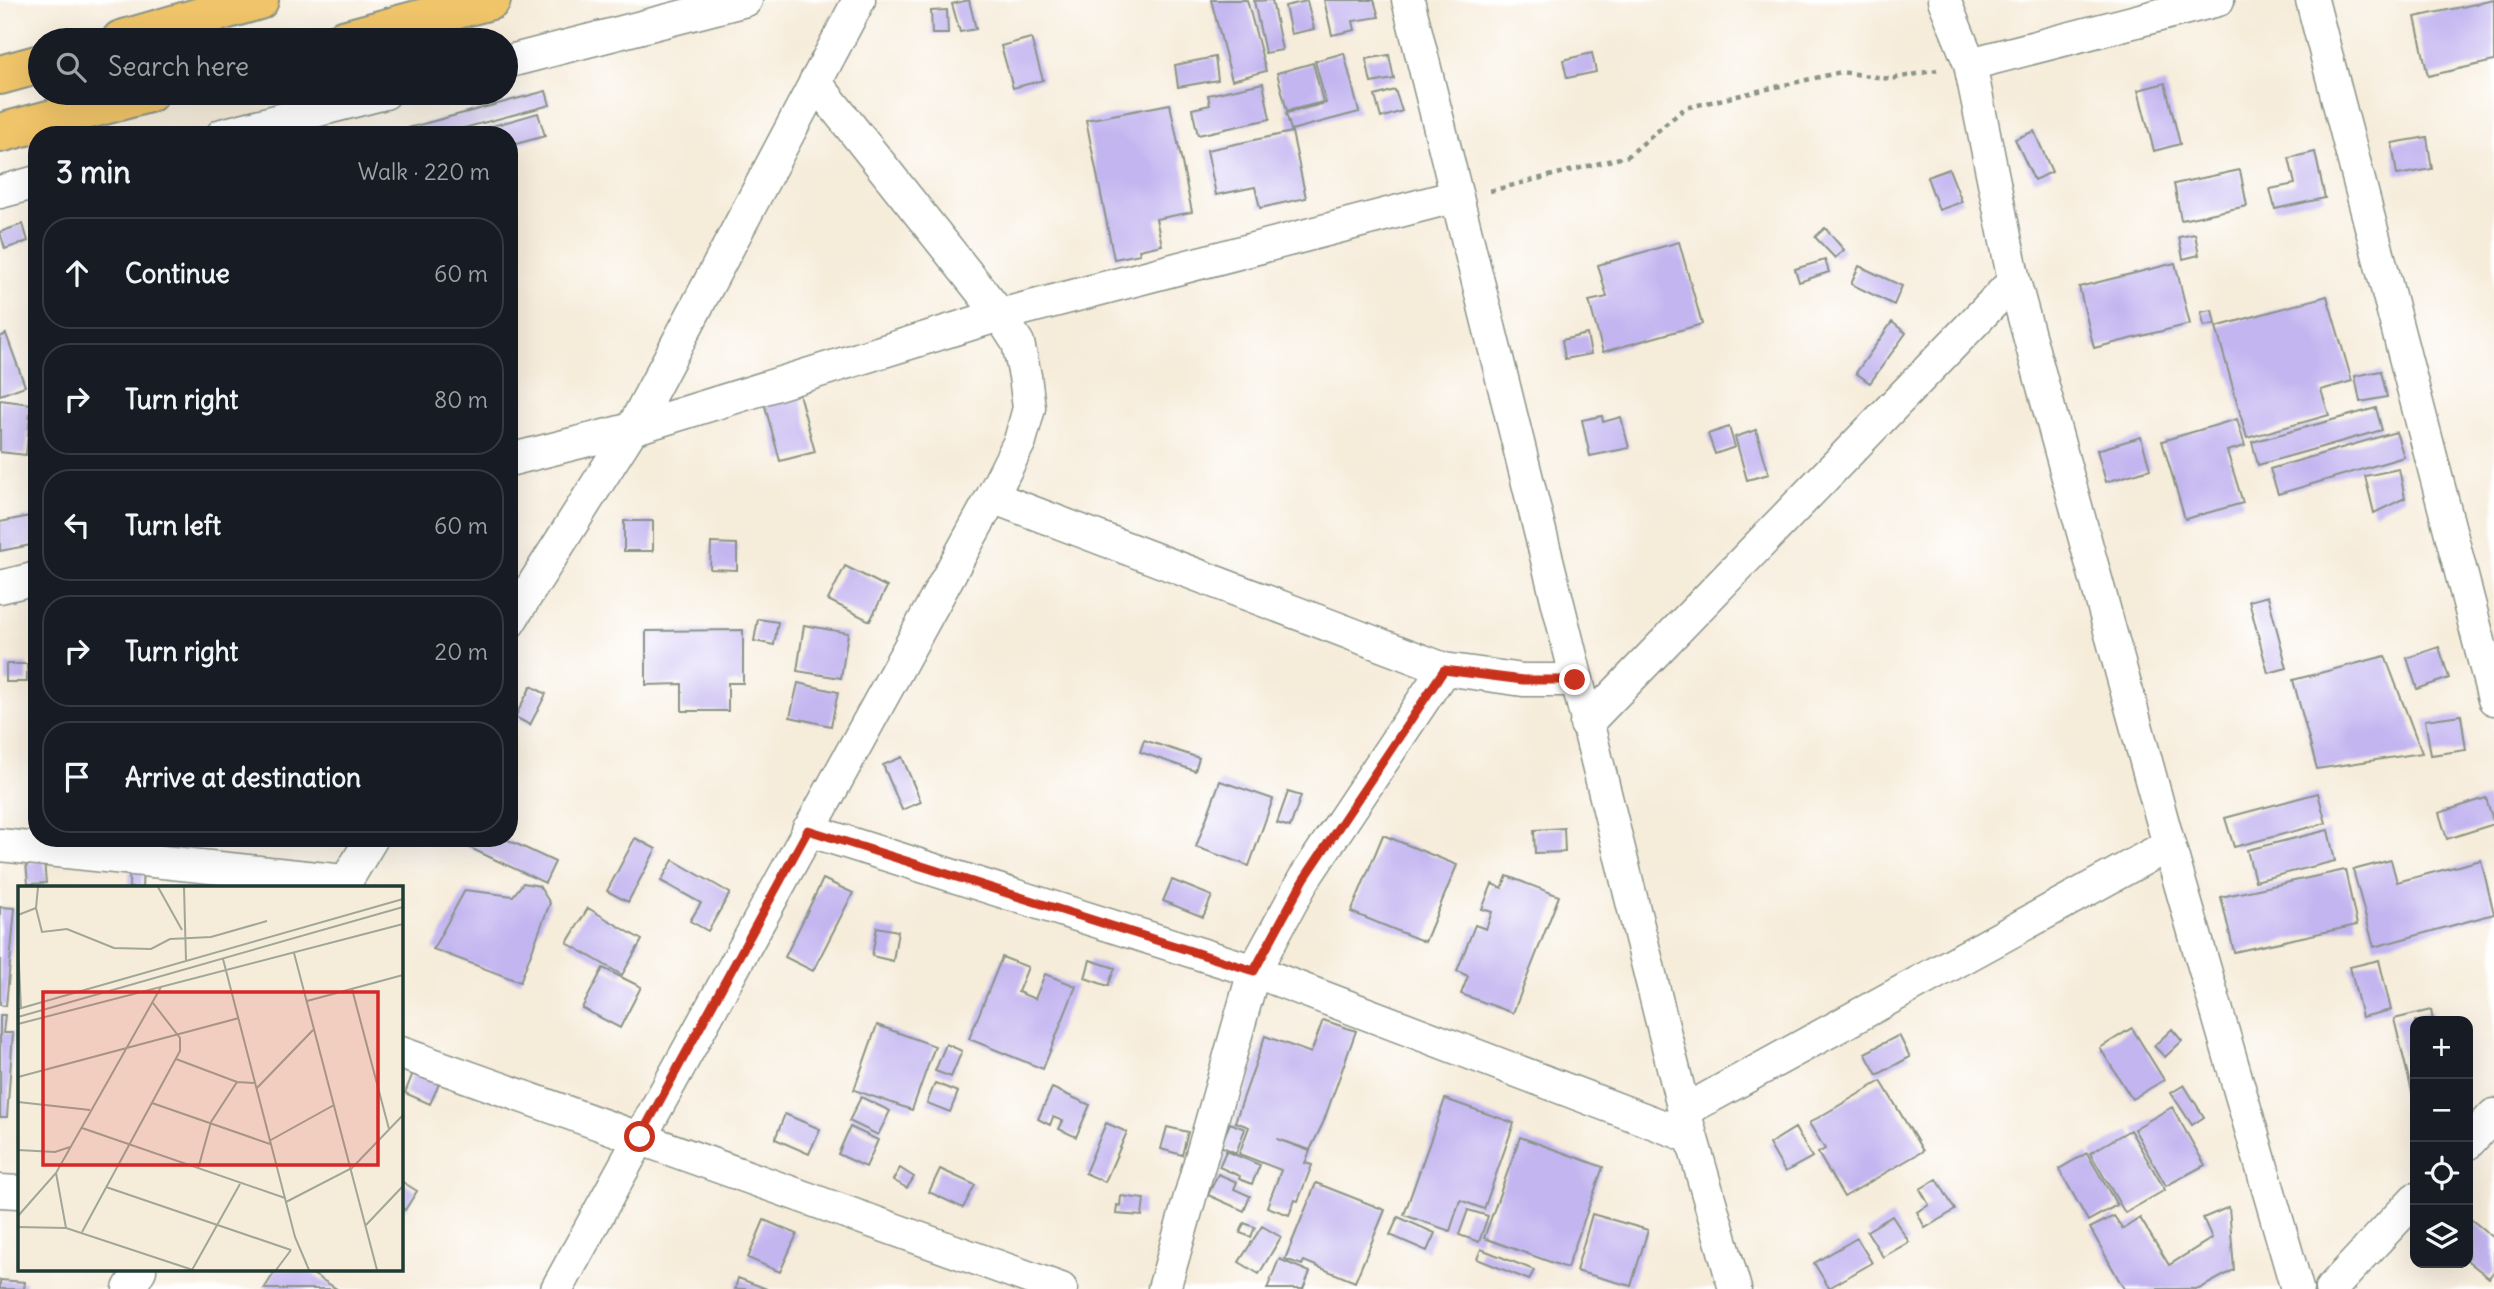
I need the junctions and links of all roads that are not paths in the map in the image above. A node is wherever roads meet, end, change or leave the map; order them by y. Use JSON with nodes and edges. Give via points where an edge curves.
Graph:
{"nodes":[{"id":1,"x":259,"y":0,"type":"edge"},
{"id":2,"x":491,"y":0,"type":"edge"},
{"id":3,"x":746,"y":0,"type":"edge"},
{"id":4,"x":859,"y":0,"type":"edge"},
{"id":5,"x":1408,"y":0,"type":"edge"},
{"id":6,"x":1944,"y":0,"type":"edge"},
{"id":7,"x":2218,"y":0,"type":"edge"},
{"id":8,"x":2312,"y":0,"type":"edge"},
{"id":9,"x":162,"y":28,"type":"edge"},
{"id":10,"x":388,"y":28,"type":"edge"},
{"id":11,"x":518,"y":59,"type":"edge"},
{"id":12,"x":1970,"y":64,"type":"junction"},
{"id":13,"x":28,"y":67,"type":"edge"},
{"id":14,"x":0,"y":75,"type":"edge"},
{"id":15,"x":815,"y":82,"type":"junction"},
{"id":16,"x":104,"y":105,"type":"edge"},
{"id":17,"x":338,"y":105,"type":"edge"},
{"id":18,"x":257,"y":126,"type":"edge"},
{"id":19,"x":0,"y":133,"type":"edge"},
{"id":20,"x":28,"y":184,"type":"edge"},
{"id":21,"x":0,"y":192,"type":"edge"},
{"id":22,"x":1458,"y":198,"type":"junction"},
{"id":23,"x":2014,"y":281,"type":"junction"},
{"id":24,"x":1000,"y":315,"type":"junction"},
{"id":25,"x":632,"y":429,"type":"junction"},
{"id":26,"x":518,"y":458,"type":"edge"},
{"id":27,"x":992,"y":497,"type":"junction"},
{"id":28,"x":28,"y":580,"type":"edge"},
{"id":29,"x":0,"y":587,"type":"edge"},
{"id":30,"x":518,"y":609,"type":"edge"},
{"id":31,"x":1444,"y":670,"type":"junction"},
{"id":32,"x":1575,"y":680,"type":"junction"},
{"id":33,"x":2494,"y":699,"type":"edge"},
{"id":34,"x":1586,"y":724,"type":"junction"},
{"id":35,"x":808,"y":830,"type":"junction"},
{"id":36,"x":0,"y":845,"type":"edge"},
{"id":37,"x":2169,"y":845,"type":"junction"},
{"id":38,"x":367,"y":847,"type":"edge"},
{"id":39,"x":344,"y":884,"type":"edge"},
{"id":40,"x":1254,"y":971,"type":"junction"},
{"id":41,"x":402,"y":1053,"type":"edge"},
{"id":42,"x":2494,"y":1115,"type":"edge"},
{"id":43,"x":1687,"y":1124,"type":"junction"},
{"id":44,"x":640,"y":1137,"type":"junction"},
{"id":45,"x":2469,"y":1142,"type":"edge"},
{"id":46,"x":0,"y":1191,"type":"edge"},
{"id":47,"x":18,"y":1192,"type":"edge"},
{"id":48,"x":2410,"y":1204,"type":"edge"},
{"id":49,"x":139,"y":1272,"type":"edge"},
{"id":50,"x":129,"y":1289,"type":"edge"},
{"id":51,"x":557,"y":1289,"type":"edge"},
{"id":52,"x":1061,"y":1289,"type":"edge"},
{"id":53,"x":1164,"y":1289,"type":"edge"},
{"id":54,"x":1735,"y":1289,"type":"edge"},
{"id":55,"x":2297,"y":1289,"type":"edge"},
{"id":56,"x":2331,"y":1289,"type":"edge"}],
"edges":[{"from":1,"to":9,"type":"highway"},
{"from":2,"to":10,"type":"highway"},
{"from":3,"to":11,"type":"street"},
{"from":4,"to":15,"type":"street"},
{"from":5,"to":22,"type":"street"},
{"from":6,"to":12,"type":"street"},
{"from":7,"to":12,"type":"street"},
{"from":8,"to":33,"type":"street"},
{"from":12,"to":23,"type":"street"},
{"from":13,"to":14,"type":"highway"},
{"from":15,"to":24,"type":"street"},
{"from":15,"to":25,"type":"street"},
{"from":16,"to":19,"type":"highway"},
{"from":17,"to":18,"type":"street"},
{"from":20,"to":21,"type":"street"},
{"from":22,"to":24,"type":"street"},
{"from":22,"to":32,"type":"street"},
{"from":23,"to":34,"type":"street"},
{"from":23,"to":37,"type":"street"},
{"from":24,"to":25,"type":"street"},
{"from":24,"to":27,"type":"street","via":[[1018,343],[1029,408],[1020,441]]},
{"from":25,"to":26,"type":"street"},
{"from":25,"to":30,"type":"street"},
{"from":27,"to":31,"type":"street"},
{"from":27,"to":35,"type":"street"},
{"from":28,"to":29,"type":"street"},
{"from":31,"to":32,"type":"street","via":[[1523,680]]},
{"from":31,"to":40,"type":"street","via":[[1304,879]]},
{"from":32,"to":34,"type":"street"},
{"from":34,"to":43,"type":"street"},
{"from":35,"to":40,"type":"street"},
{"from":35,"to":44,"type":"street"},
{"from":36,"to":39,"type":"street"},
{"from":37,"to":43,"type":"street"},
{"from":37,"to":55,"type":"street"},
{"from":38,"to":39,"type":"street"},
{"from":40,"to":43,"type":"street"},
{"from":40,"to":53,"type":"street"},
{"from":41,"to":44,"type":"street"},
{"from":42,"to":45,"type":"street"},
{"from":43,"to":54,"type":"street"},
{"from":44,"to":51,"type":"street"},
{"from":44,"to":52,"type":"street"},
{"from":46,"to":47,"type":"street"},
{"from":48,"to":56,"type":"street"},
{"from":49,"to":50,"type":"street"}]}
